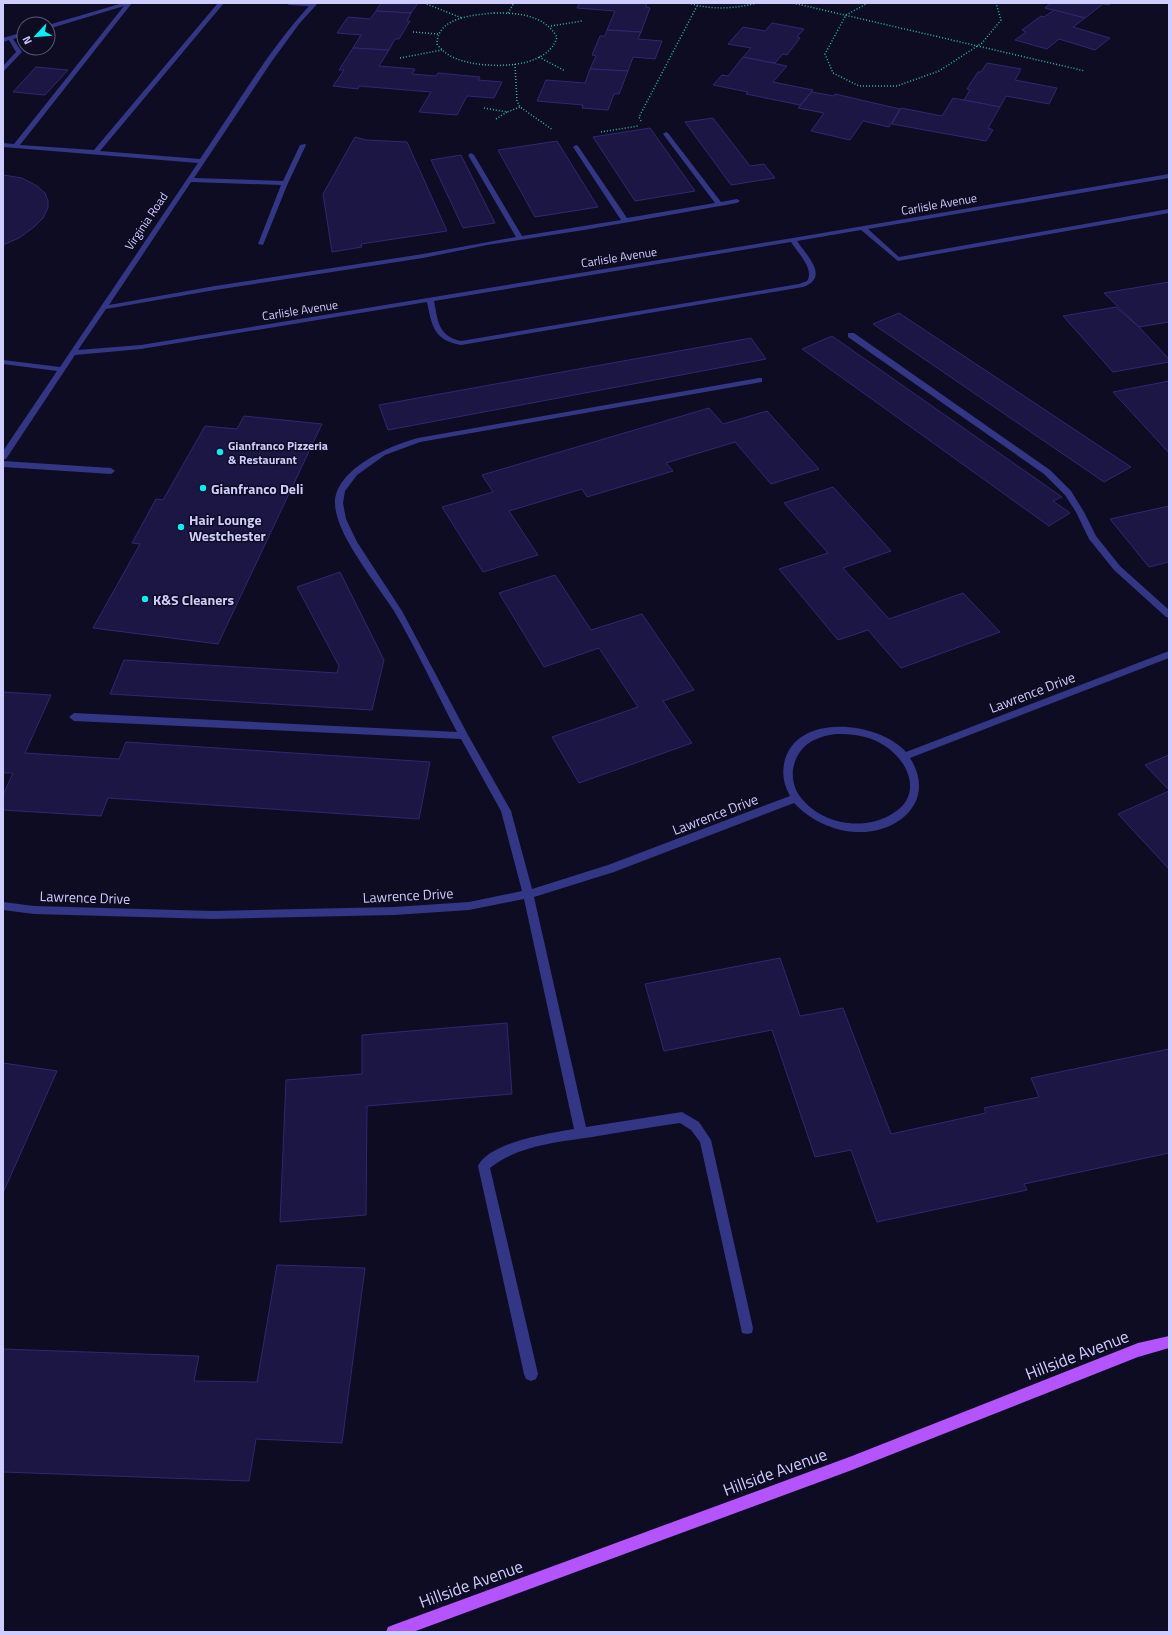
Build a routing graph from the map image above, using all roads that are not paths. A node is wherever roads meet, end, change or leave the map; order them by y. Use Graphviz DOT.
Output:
graph roads {
  1 [pos="129,3"];
  2 [pos="221,3"];
  3 [pos="288,3"];
  4 [pos="314,4"];
  5 [pos="56,25"];
  6 [pos="16,36"];
  7 [pos="10,38"];
  8 [pos="3,40"];
  9 [pos="3,70"];
  10 [pos="666,134"];
  11 [pos="3,144"];
  12 [pos="303,145"];
  13 [pos="16,146"];
  14 [pos="576,147"];
  15 [pos="96,152"];
  16 [pos="472,155"];
  17 [pos="201,161"];
  18 [pos="1169,176"];
  19 [pos="189,180"];
  20 [pos="285,183"];
  21 [pos="737,201"];
  22 [pos="719,204"];
  23 [pos="1169,211"];
  24 [pos="625,221"];
  25 [pos="862,228"];
  26 [pos="520,238"];
  27 [pos="793,240"];
  28 [pos="261,244"];
  29 [pos="430,299"];
  30 [pos="102,308"];
  31 [pos="851,335"];
  32 [pos="72,353"];
  33 [pos="3,362"];
  34 [pos="62,369"];
  35 [pos="758,380"];
  36 [pos="3,457"];
  37 [pos="3,464"];
  38 [pos="111,471"];
  39 [pos="1169,615"];
  40 [pos="1169,654"];
  41 [pos="74,717"];
  42 [pos="464,736"];
  43 [pos="904,757"];
  44 [pos="796,798"];
  45 [pos="528,894"];
  46 [pos="3,906"];
  47 [pos="581,1133"];
  48 [pos="747,1328"];
  49 [pos="1169,1342"];
  50 [pos="531,1374"];
  51 [pos="393,1632"];
  1 -- 5 [label="street"];
  1 -- 13 [label="street"];
  2 -- 15 [label="street"];
  3 -- 4 [label="street"];
  4 -- 17 [label="street, Virginia Road"];
  6 -- 7 [label="street"];
  7 -- 8 [label="street"];
  7 -- 9 [label="street"];
  10 -- 22 [label="street"];
  11 -- 13 [label="street"];
  12 -- 20 [label="street"];
  13 -- 15 [label="street"];
  14 -- 24 [label="street"];
  15 -- 17 [label="street"];
  16 -- 26 [label="street"];
  17 -- 19 [label="street, Virginia Road"];
  18 -- 25 [label="street, Carlisle Avenue"];
  19 -- 20 [label="street"];
  19 -- 30 [label="street, Virginia Road"];
  20 -- 28 [label="street"];
  21 -- 22 [label="street"];
  22 -- 24 [label="street"];
  23 -- 25 [label="street"];
  24 -- 26 [label="street"];
  25 -- 27 [label="street, Carlisle Avenue"];
  26 -- 30 [label="street"];
  27 -- 29 [label="street, Carlisle Avenue"];
  27 -- 29 [label="street"];
  29 -- 32 [label="street, Carlisle Avenue"];
  30 -- 32 [label="street, Virginia Road"];
  31 -- 39 [label="street"];
  32 -- 34 [label="street, Virginia Road"];
  33 -- 34 [label="street"];
  34 -- 36 [label="street, Virginia Road"];
  35 -- 42 [label="street"];
  37 -- 38 [label="street"];
  40 -- 43 [label="street, Lawrence Drive"];
  41 -- 42 [label="street"];
  42 -- 45 [label="street"];
  43 -- 44 [label="street"];
  43 -- 44 [label="street"];
  44 -- 45 [label="street, Lawrence Drive"];
  45 -- 46 [label="street, Lawrence Drive"];
  45 -- 47 [label="street"];
  47 -- 48 [label="street"];
  47 -- 50 [label="street"];
  49 -- 51 [label="main road, Hillside Avenue"];
}
